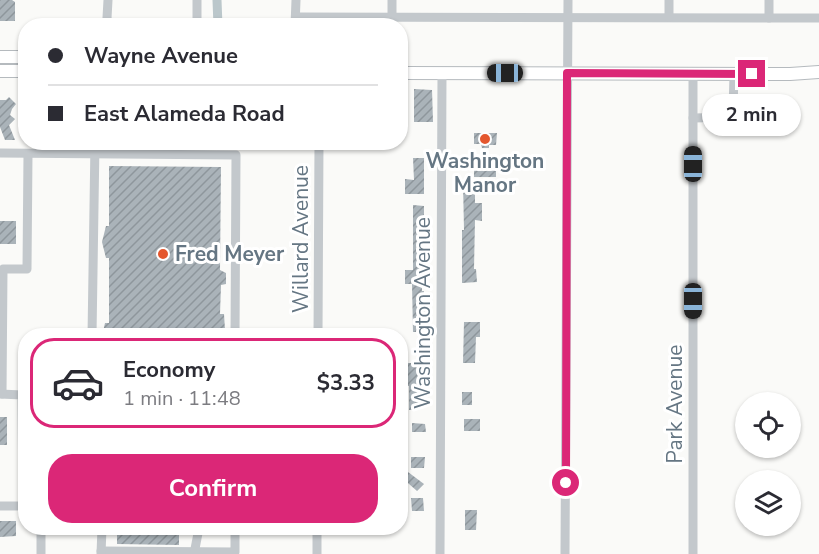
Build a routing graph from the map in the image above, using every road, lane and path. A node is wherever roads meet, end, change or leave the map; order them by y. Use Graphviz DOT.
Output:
graph roads {
  1 [pos="108,0"];
  2 [pos="197,0"];
  3 [pos="296,0"];
  4 [pos="392,0"];
  5 [pos="568,0"];
  6 [pos="669,0"];
  7 [pos="769,0"];
  8 [pos="392,16"];
  9 [pos="669,17"];
  10 [pos="106,18"];
  11 [pos="196,18"];
  12 [pos="295,18"];
  13 [pos="353,18"];
  14 [pos="568,18"];
  15 [pos="769,18"];
  16 [pos="819,18"];
  17 [pos="0,57"];
  18 [pos="18,57"];
  19 [pos="0,71"];
  20 [pos="18,71"];
  21 [pos="819,72"];
  22 [pos="408,73"];
  23 [pos="442,73"];
  24 [pos="567,73"];
  25 [pos="693,74"];
  26 [pos="734,74"];
  27 [pos="693,118"];
  28 [pos="94,150"];
  29 [pos="195,150"];
  30 [pos="319,150"];
  31 [pos="0,153"];
  32 [pos="28,154"];
  33 [pos="94,154"];
  34 [pos="195,154"];
  35 [pos="92,328"];
  36 [pos="235,328"];
  37 [pos="318,328"];
  38 [pos="1,394"];
  39 [pos="18,395"];
  40 [pos="0,506"];
  41 [pos="18,506"];
  42 [pos="41,535"];
  43 [pos="102,535"];
  44 [pos="199,535"];
  45 [pos="235,535"];
  46 [pos="317,535"];
  47 [pos="101,553"];
  48 [pos="195,553"];
  49 [pos="41,554"];
  50 [pos="317,554"];
  51 [pos="440,554"];
  52 [pos="565,554"];
  53 [pos="693,554"];
  1 -- 10 [label="street"];
  2 -- 11 [label="street"];
  3 -- 12 [label="street"];
  4 -- 8 [label="street"];
  5 -- 14 [label="street"];
  6 -- 9 [label="street"];
  7 -- 15 [label="street"];
  8 -- 13 [label="street"];
  8 -- 14 [label="street"];
  9 -- 14 [label="street"];
  9 -- 15 [label="street"];
  14 -- 24 [label="street"];
  15 -- 16 [label="street"];
  17 -- 18 [label="main road"];
  19 -- 20 [label="main road"];
  21 -- 26 [label="main road"];
  22 -- 23 [label="main road"];
  23 -- 24 [label="main road"];
  23 -- 51 [label="street, Washington Avenue"];
  24 -- 25 [label="main road"];
  24 -- 52 [label="street"];
  25 -- 26 [label="main road"];
  25 -- 27 [label="street, Park Avenue"];
  26 -- 27 [label="street"];
  27 -- 53 [label="street, Park Avenue"];
  28 -- 33 [label="street"];
  29 -- 34 [label="street"];
  30 -- 37 [label="street, Willard Avenue"];
  31 -- 32 [label="street"];
  32 -- 33 [label="street"];
  32 -- 38 [label="street"];
  33 -- 34 [label="street"];
  33 -- 35 [label="street"];
  34 -- 36 [label="street"];
  38 -- 39 [label="street"];
  40 -- 41 [label="street"];
  42 -- 49 [label="street"];
  43 -- 47 [label="street"];
  44 -- 48 [label="street"];
  45 -- 48 [label="street"];
  46 -- 50 [label="street"];
  47 -- 48 [label="street"];
}
